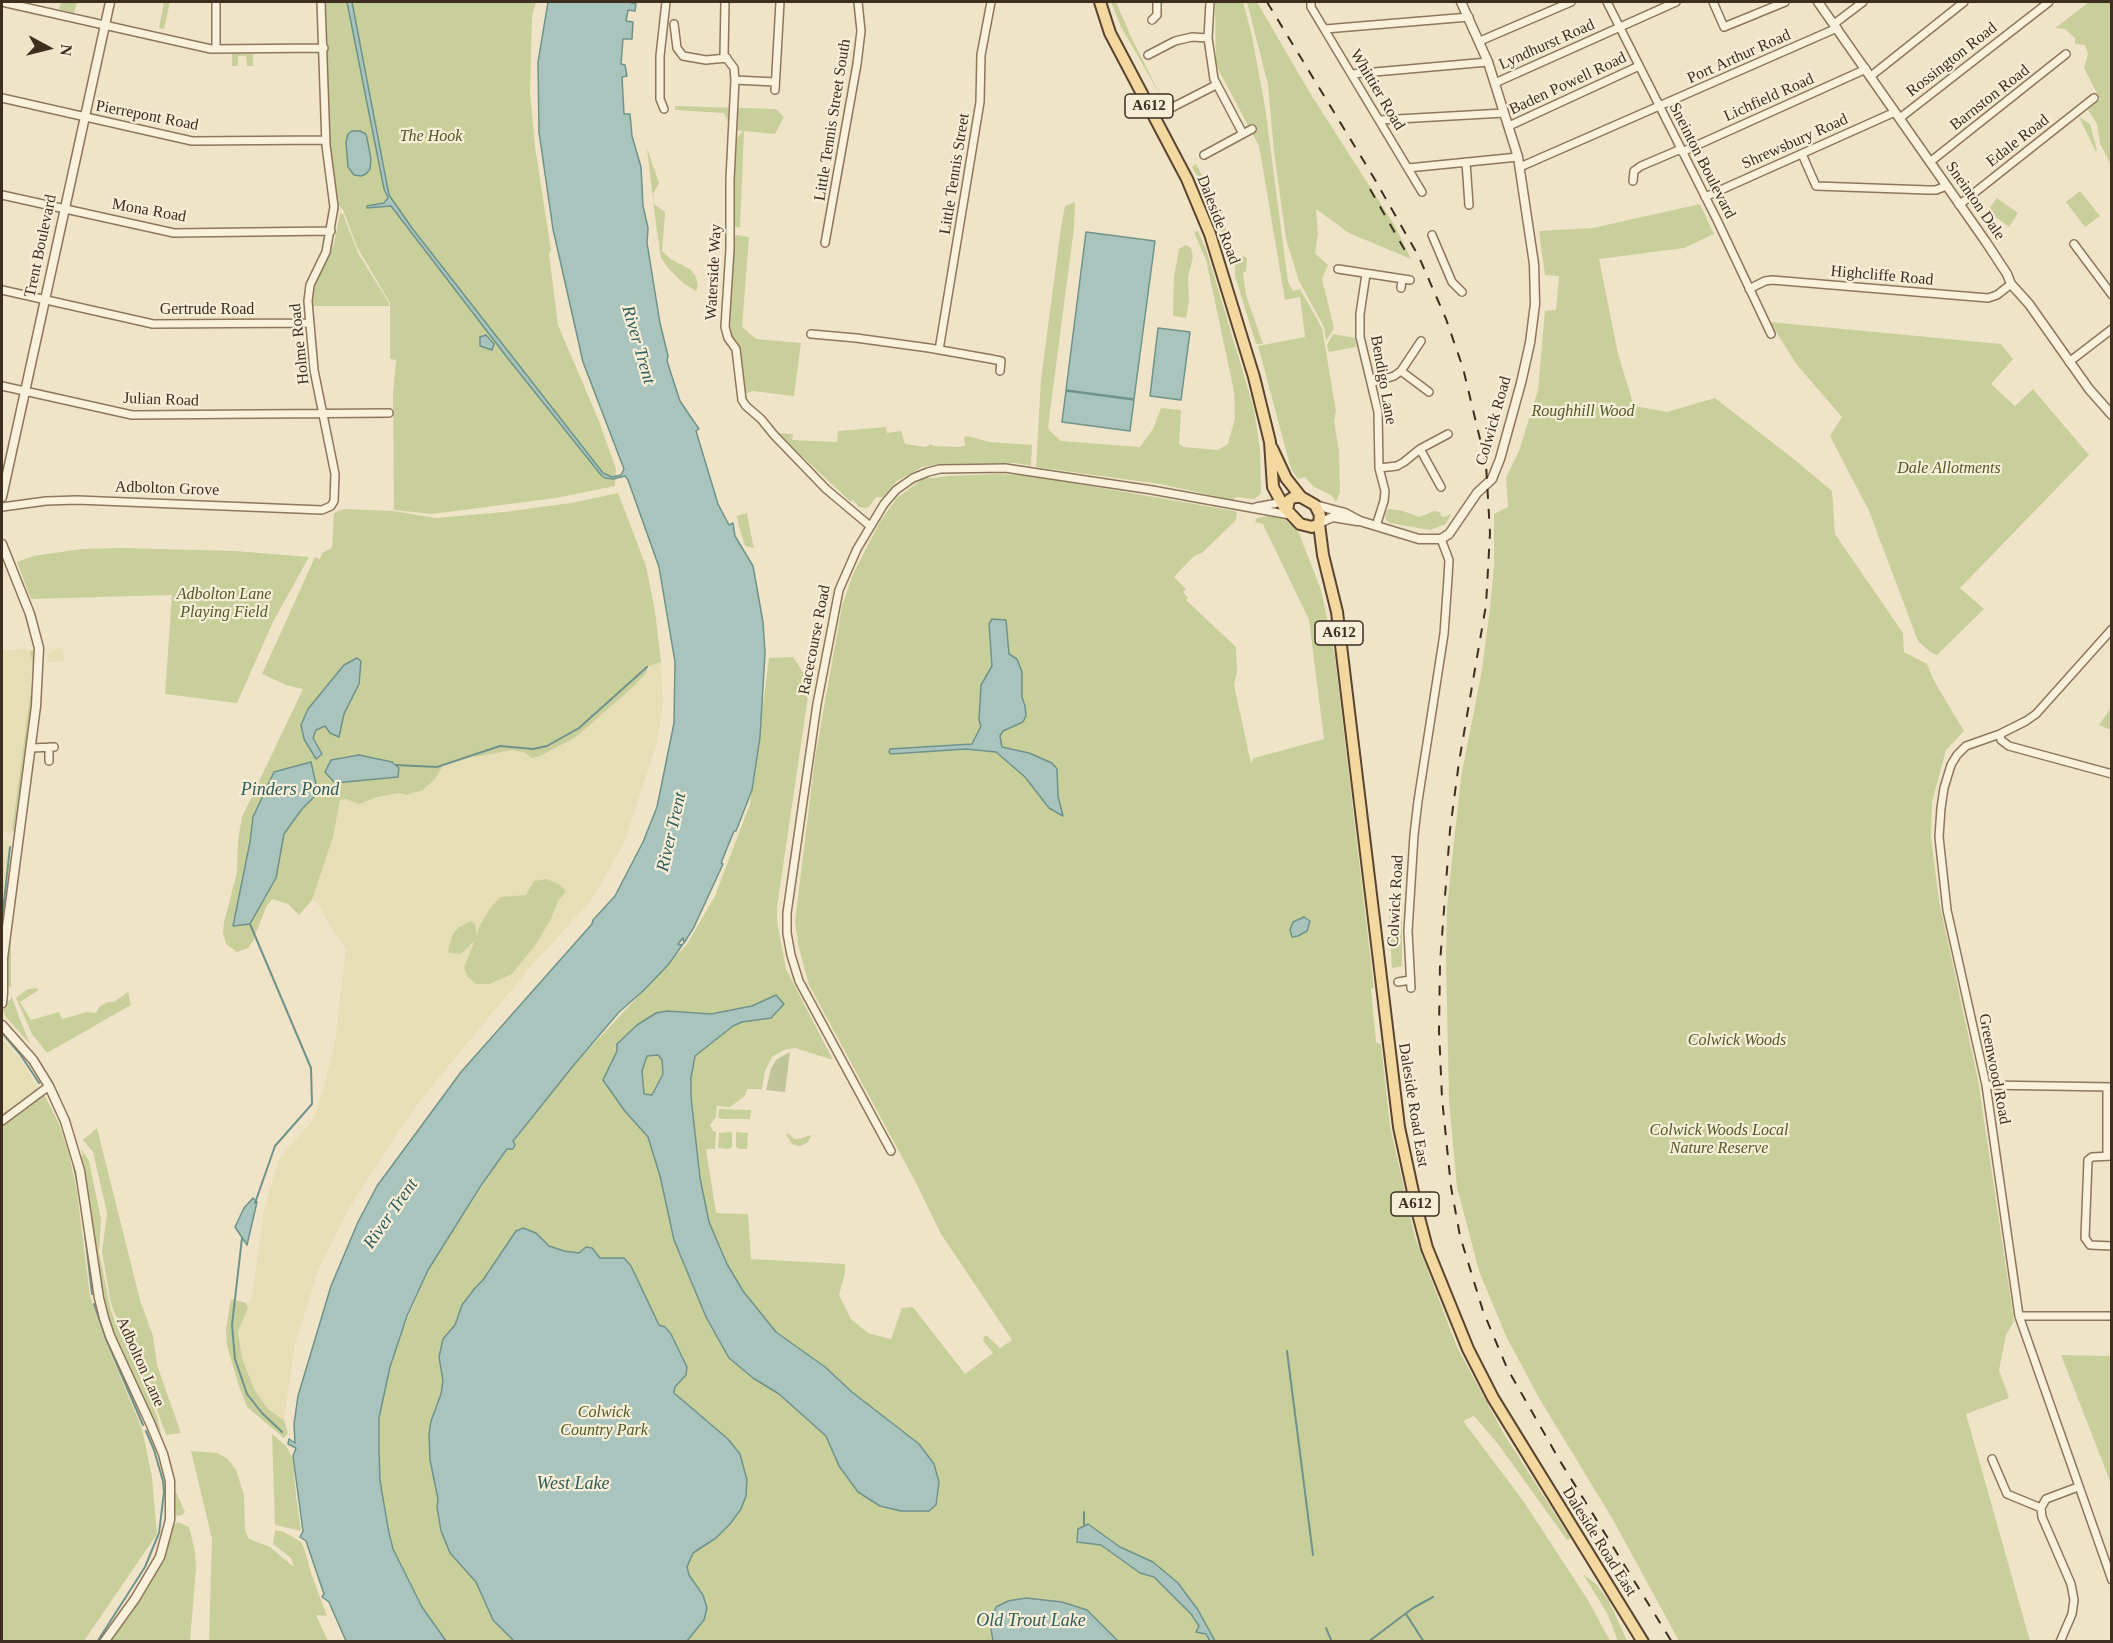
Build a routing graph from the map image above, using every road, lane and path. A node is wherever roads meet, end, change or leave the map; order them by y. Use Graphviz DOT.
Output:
graph roads {
  1 [pos="2,2"];
  2 [pos="110,2"];
  3 [pos="216,2"];
  4 [pos="321,2"];
  5 [pos="666,2"];
  6 [pos="725,2"];
  7 [pos="780,2"];
  8 [pos="858,2"];
  9 [pos="991,2"];
  10 [pos="1092,2"];
  11 [pos="1100,2"];
  12 [pos="1157,2"];
  13 [pos="1210,2"];
  14 [pos="1311,2"];
  15 [pos="1463,2"];
  16 [pos="1571,2"];
  17 [pos="1607,2"];
  18 [pos="1676,2"];
  19 [pos="1713,2"];
  20 [pos="1785,2"];
  21 [pos="1818,2"];
  22 [pos="1863,2"];
  23 [pos="1964,2"];
  24 [pos="2049,2"];
  25 [pos="1469,17"];
  26 [pos="1152,20"];
  27 [pos="1104,21"];
  28 [pos="674,24"];
  29 [pos="105,25"];
  30 [pos="1836,26"];
  31 [pos="1620,28"];
  32 [pos="1325,29"];
  33 [pos="1208,38"];
  34 [pos="1480,41"];
  35 [pos="324,48"];
  36 [pos="216,49"];
  37 [pos="2066,54"];
  38 [pos="1148,55"];
  39 [pos="727,58"];
  40 [pos="1488,62"];
  41 [pos="1639,66"];
  42 [pos="1869,73"];
  43 [pos="1352,74"];
  44 [pos="735,80"];
  45 [pos="1495,83"];
  46 [pos="1216,85"];
  47 [pos="2,98"];
  48 [pos="2094,98"];
  49 [pos="1173,107"];
  50 [pos="1659,107"];
  51 [pos="664,109"];
  52 [pos="1504,112"];
  53 [pos="1898,115"];
  54 [pos="85,117"];
  55 [pos="1380,120"];
  56 [pos="1509,126"];
  57 [pos="1252,129"];
  58 [pos="1243,134"];
  59 [pos="326,140"];
  60 [pos="1681,150"];
  61 [pos="1802,154"];
  62 [pos="1204,155"];
  63 [pos="1518,157"];
  64 [pos="1466,162"];
  65 [pos="1930,162"];
  66 [pos="1408,168"];
  67 [pos="1520,168"];
  68 [pos="1633,181"];
  69 [pos="1946,186"];
  70 [pos="1422,192"];
  71 [pos="2,195"];
  72 [pos="1705,197"];
  73 [pos="1469,205"];
  74 [pos="1959,205"];
  75 [pos="65,208"];
  76 [pos="331,231"];
  77 [pos="1432,235"];
  78 [pos="825,243"];
  79 [pos="2074,244"];
  80 [pos="1350,262"];
  81 [pos="1338,269"];
  82 [pos="1349,271"];
  83 [pos="1366,274"];
  84 [pos="2011,284"];
  85 [pos="1401,288"];
  86 [pos="1749,289"];
  87 [pos="2,290"];
  88 [pos="1462,292"];
  89 [pos="2112,295"];
  90 [pos="45,300"];
  91 [pos="309,323"];
  92 [pos="2112,329"];
  93 [pos="812,334"];
  94 [pos="1771,334"];
  95 [pos="1421,341"];
  96 [pos="1409,342"];
  97 [pos="1416,348"];
  98 [pos="939,350"];
  99 [pos="2069,362"];
  100 [pos="1000,371"];
  101 [pos="1401,371"];
  102 [pos="1428,381"];
  103 [pos="1371,383"];
  104 [pos="2,386"];
  105 [pos="24,391"];
  106 [pos="389,413"];
  107 [pos="323,414"];
  108 [pos="2112,415"];
  109 [pos="1443,434"];
  110 [pos="1270,442"];
  111 [pos="1420,449"];
  112 [pos="1379,468"];
  113 [pos="1441,481"];
  114 [pos="3,482"];
  115 [pos="1272,487"];
  116 [pos="2,497"];
  117 [pos="1301,497"];
  118 [pos="1265,505"];
  119 [pos="1315,505"];
  120 [pos="331,506"];
  121 [pos="2,507"];
  122 [pos="1287,507"];
  123 [pos="1254,508"];
  124 [pos="1360,521"];
  125 [pos="1319,524"];
  126 [pos="870,526"];
  127 [pos="1303,526"];
  128 [pos="1376,526"];
  129 [pos="1441,539"];
  130 [pos="2,544"];
  131 [pos="1323,555"];
  132 [pos="2112,629"];
  133 [pos="2000,734"];
  134 [pos="31,748"];
  135 [pos="49,761"];
  136 [pos="2112,774"];
  137 [pos="1398,982"];
  138 [pos="2,1003"];
  139 [pos="2,1025"];
  140 [pos="1986,1085"];
  141 [pos="49,1086"];
  142 [pos="2109,1087"];
  143 [pos="2,1121"];
  144 [pos="891,1151"];
  145 [pos="2109,1156"];
  146 [pos="2112,1246"];
  147 [pos="2019,1316"];
  148 [pos="2112,1316"];
  149 [pos="1992,1459"];
  150 [pos="2078,1487"];
  151 [pos="2041,1508"];
  152 [pos="2110,1571"];
  153 [pos="2112,1580"];
  154 [pos="104,1641"];
  155 [pos="1643,1641"];
  156 [pos="2060,1641"];
  1 -- 29 [label="street"];
  2 -- 29 [label="street, Trent Boulevard"];
  3 -- 36 [label="street"];
  4 -- 35 [label="street, Holme Road"];
  5 -- 51 [label="street"];
  6 -- 39 [label="street, Waterside Way"];
  7 -- 44 [label="street"];
  8 -- 78 [label="street, Little Tennis Street South"];
  9 -- 98 [label="street, Little Tennis Street"];
  10 -- 27 [label="main road, Daleside Road / A612"];
  11 -- 27 [label="main road, Daleside Road / A612"];
  12 -- 26 [label="street"];
  13 -- 33 [label="street"];
  14 -- 32 [label="street, Whittier Road"];
  15 -- 25 [label="street, Colwick Road"];
  16 -- 34 [label="street"];
  17 -- 31 [label="street, Sneinton Boulevard"];
  18 -- 31 [label="street, Lyndhurst Road"];
  19 -- 20 [label="street"];
  21 -- 30 [label="street, Sneinton Dale"];
  22 -- 30 [label="street, Port Arthur Road"];
  23 -- 42 [label="street, Lichfield Road"];
  24 -- 53 [label="street, Rossington Road"];
  25 -- 32 [label="street"];
  25 -- 34 [label="street, Colwick Road"];
  27 -- 110 [label="main road, Daleside Road / A612"];
  28 -- 39 [label="street"];
  29 -- 36 [label="street"];
  29 -- 54 [label="street, Trent Boulevard"];
  30 -- 42 [label="street, Sneinton Dale"];
  30 -- 50 [label="street, Port Arthur Road"];
  31 -- 41 [label="street, Sneinton Boulevard"];
  31 -- 45 [label="street, Lyndhurst Road"];
  32 -- 43 [label="street, Whittier Road"];
  33 -- 38 [label="street"];
  33 -- 46 [label="street"];
  34 -- 40 [label="street, Colwick Road"];
  35 -- 36 [label="street"];
  35 -- 59 [label="street, Holme Road"];
  37 -- 65 [label="street, Barnston Road"];
  39 -- 44 [label="street, Waterside Way"];
  40 -- 43 [label="street"];
  40 -- 45 [label="street, Colwick Road"];
  41 -- 50 [label="street, Sneinton Boulevard"];
  41 -- 56 [label="street, Baden Powell Road"];
  42 -- 53 [label="street, Sneinton Dale"];
  42 -- 60 [label="street, Lichfield Road"];
  43 -- 55 [label="street, Whittier Road"];
  44 -- 126 [label="street, Waterside Way"];
  45 -- 52 [label="street, Colwick Road"];
  46 -- 49 [label="street"];
  46 -- 58 [label="street"];
  47 -- 54 [label="street, Pierrepont Road"];
  48 -- 74 [label="street, Edale Road"];
  50 -- 60 [label="street, Sneinton Boulevard"];
  50 -- 67 [label="street, Port Arthur Road"];
  52 -- 55 [label="street"];
  52 -- 56 [label="street, Colwick Road"];
  53 -- 61 [label="street, Shrewsbury Road"];
  53 -- 65 [label="street, Sneinton Dale"];
  54 -- 59 [label="street, Pierrepont Road"];
  54 -- 75 [label="street, Trent Boulevard"];
  55 -- 66 [label="street, Whittier Road"];
  56 -- 63 [label="street, Colwick Road"];
  57 -- 58 [label="street"];
  58 -- 62 [label="street"];
  59 -- 76 [label="street, Holme Road"];
  60 -- 68 [label="street, Lichfield Road"];
  60 -- 72 [label="street, Sneinton Boulevard"];
  61 -- 69 [label="street"];
  61 -- 72 [label="street, Shrewsbury Road"];
  63 -- 64 [label="street"];
  63 -- 67 [label="street, Colwick Road"];
  64 -- 66 [label="street"];
  64 -- 73 [label="street"];
  65 -- 69 [label="street, Sneinton Dale"];
  66 -- 70 [label="street, Whittier Road"];
  67 -- 129 [label="street, Colwick Road"];
  69 -- 74 [label="street, Sneinton Dale"];
  71 -- 75 [label="street, Mona Road"];
  72 -- 86 [label="street, Sneinton Boulevard"];
  74 -- 84 [label="street, Sneinton Dale"];
  75 -- 76 [label="street, Mona Road"];
  75 -- 90 [label="street, Trent Boulevard"];
  76 -- 91 [label="street, Holme Road"];
  77 -- 88 [label="street"];
  79 -- 89 [label="street"];
  80 -- 82 [label="street"];
  81 -- 82 [label="street"];
  82 -- 83 [label="street"];
  83 -- 85 [label="street"];
  83 -- 103 [label="street, Bendigo Lane"];
  84 -- 86 [label="street, Highcliffe Road"];
  84 -- 99 [label="street, Sneinton Dale"];
  86 -- 94 [label="street, Sneinton Boulevard"];
  87 -- 90 [label="street, Gertrude Road"];
  90 -- 91 [label="street, Gertrude Road"];
  90 -- 105 [label="street, Trent Boulevard"];
  91 -- 107 [label="street, Holme Road"];
  92 -- 99 [label="street"];
  93 -- 98 [label="street"];
  95 -- 97 [label="street"];
  96 -- 97 [label="street"];
  97 -- 101 [label="street"];
  98 -- 100 [label="street"];
  99 -- 108 [label="street, Sneinton Dale"];
  101 -- 102 [label="street"];
  101 -- 103 [label="street"];
  103 -- 112 [label="street, Bendigo Lane"];
  104 -- 105 [label="street, Julian Road"];
  105 -- 107 [label="street, Julian Road"];
  105 -- 114 [label="street, Trent Boulevard"];
  106 -- 107 [label="street, Julian Road"];
  107 -- 120 [label="street, Holme Road"];
  109 -- 111 [label="street"];
  110 -- 115 [label="main road, Daleside Road / A612"];
  110 -- 117 [label="main road, Daleside Road / A612"];
  111 -- 112 [label="street"];
  111 -- 113 [label="street"];
  112 -- 128 [label="street, Bendigo Lane"];
  114 -- 116 [label="street, Trent Boulevard"];
  115 -- 118 [label="street"];
  115 -- 122 [label="main road, Daleside Road / A612"];
  117 -- 119 [label="main road"];
  117 -- 122 [label="main road"];
  118 -- 122 [label="street, Racecourse Road"];
  118 -- 123 [label="street, Racecourse Road"];
  119 -- 124 [label="street"];
  119 -- 125 [label="main road, Daleside Road East"];
  120 -- 121 [label="street, Adbolton Grove"];
  122 -- 123 [label="street, Racecourse Road"];
  122 -- 127 [label="main road, Daleside Road East"];
  123 -- 126 [label="street, Racecourse Road"];
  124 -- 125 [label="street"];
  124 -- 128 [label="street"];
  125 -- 127 [label="main road"];
  125 -- 131 [label="main road, Daleside Road East / A612"];
  126 -- 144 [label="street, Racecourse Road"];
  127 -- 131 [label="main road, Daleside Road East / A612"];
  128 -- 129 [label="street"];
  129 -- 137 [label="street, Colwick Road"];
  130 -- 134 [label="street"];
  131 -- 155 [label="main road, Daleside Road East / A612"];
  132 -- 133 [label="street, Greenwood Road"];
  133 -- 136 [label="street"];
  133 -- 140 [label="street, Greenwood Road"];
  134 -- 135 [label="street"];
  134 -- 138 [label="street"];
  139 -- 141 [label="street, Adbolton Lane"];
  140 -- 142 [label="street"];
  140 -- 147 [label="street, Greenwood Road"];
  141 -- 143 [label="street"];
  141 -- 154 [label="street, Adbolton Lane"];
  142 -- 145 [label="street"];
  145 -- 146 [label="street"];
  147 -- 148 [label="street"];
  147 -- 150 [label="street, Greenwood Road"];
  149 -- 151 [label="street"];
  150 -- 151 [label="street"];
  150 -- 152 [label="street, Greenwood Road"];
  151 -- 156 [label="street"];
  152 -- 153 [label="street, Greenwood Road"];
}
